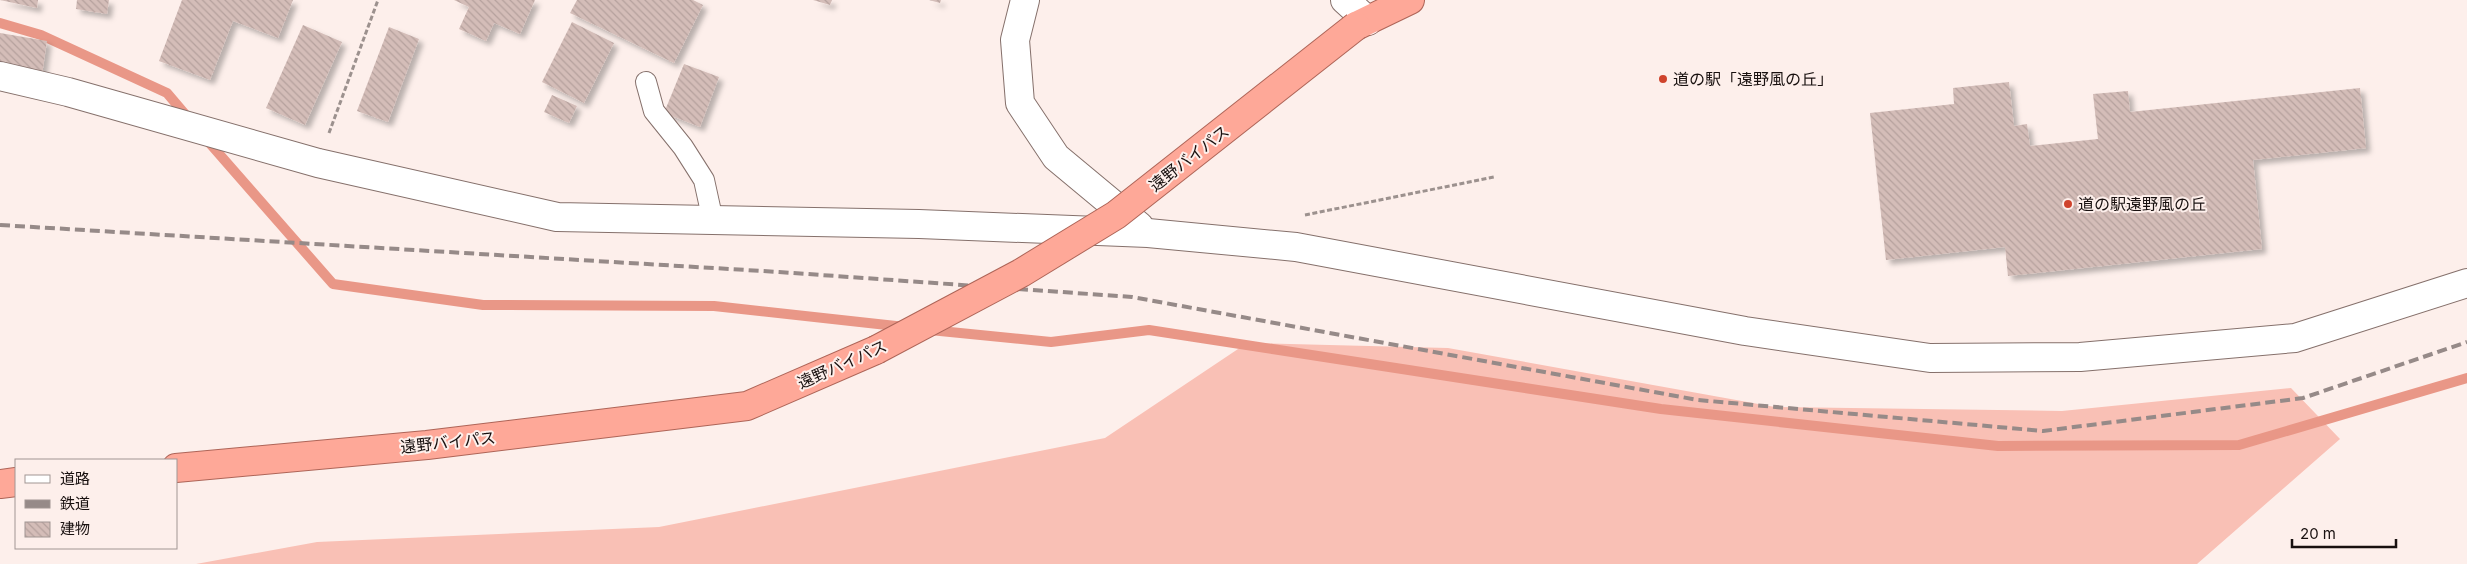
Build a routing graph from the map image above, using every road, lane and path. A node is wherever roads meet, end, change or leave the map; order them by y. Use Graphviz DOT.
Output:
graph roads {
  1 [pos="378,0"];
  2 [pos="1025,0"];
  3 [pos="1345,0"];
  4 [pos="1410,0"];
  5 [pos="1362,23"];
  6 [pos="0,76"];
  7 [pos="646,82"];
  8 [pos="318,162"];
  9 [pos="1494,177"];
  10 [pos="1300,216"];
  11 [pos="713,221"];
  12 [pos="1148,233"];
  13 [pos="2467,283"];
  14 [pos="178,468"];
  15 [pos="15,482"];
  16 [pos="0,484"];
  1 -- 8 [label="path"];
  2 -- 12 [label="street"];
  3 -- 5 [label="street"];
  4 -- 5 [label="highway, 遠野バイパス"];
  5 -- 14 [label="highway, 遠野バイパス, bridge"];
  6 -- 8 [label="street"];
  7 -- 11 [label="lane"];
  8 -- 11 [label="street"];
  9 -- 10 [label="path"];
  11 -- 12 [label="street"];
  12 -- 13 [label="street"];
  15 -- 16 [label="highway"];
}
